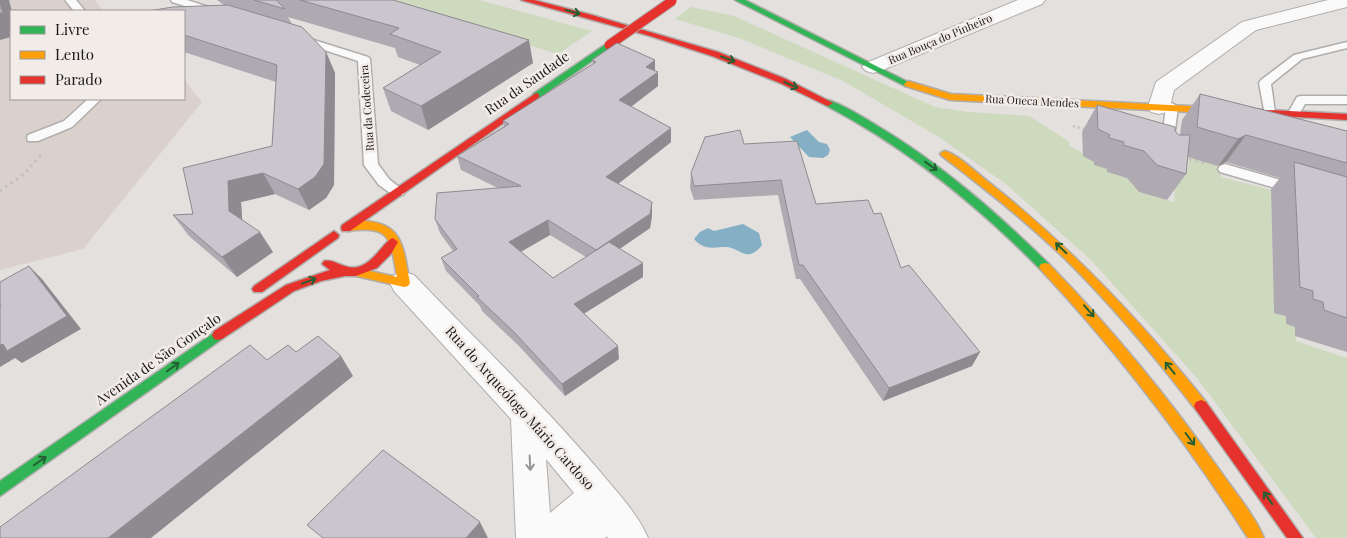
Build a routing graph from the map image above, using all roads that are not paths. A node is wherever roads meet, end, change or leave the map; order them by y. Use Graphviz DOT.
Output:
graph roads {
  1 [pos="70,0"];
  2 [pos="176,0"];
  3 [pos="525,0"];
  4 [pos="739,0"];
  5 [pos="1035,0"];
  6 [pos="673,1"];
  7 [pos="1347,1"];
  8 [pos="79,10"];
  9 [pos="223,15"];
  10 [pos="635,16"];
  11 [pos="664,23"];
  12 [pos="288,35"];
  13 [pos="1347,45"];
  14 [pos="873,67"];
  15 [pos="93,100"];
  16 [pos="1347,100"];
  17 [pos="1166,107"];
  18 [pos="1269,112"];
  19 [pos="1294,113"];
  20 [pos="1347,117"];
  21 [pos="33,138"];
  22 [pos="937,148"];
  23 [pos="1166,156"];
  24 [pos="1225,169"];
  25 [pos="398,192"];
  26 [pos="1310,193"];
  27 [pos="346,228"];
  28 [pos="334,235"];
  29 [pos="392,238"];
  30 [pos="343,272"];
  31 [pos="356,272"];
  32 [pos="404,283"];
  33 [pos="248,296"];
  34 [pos="527,414"];
  35 [pos="0,489"];
  36 [pos="599,495"];
  37 [pos="534,538"];
  38 [pos="552,538"];
  39 [pos="588,538"];
  40 [pos="630,538"];
  41 [pos="1257,538"];
  42 [pos="1296,538"];
  1 -- 8 [label="lane"];
  2 -- 9 [label="lane"];
  3 -- 41 [label="main road, one-way"];
  4 -- 14 [label="main road, Rua Oneca Mendes"];
  5 -- 14 [label="street, Rua Bouça do Pinheiro"];
  6 -- 25 [label="main road, Rua da Saudade, bridge"];
  7 -- 17 [label="street"];
  10 -- 11 [label="main road"];
  12 -- 25 [label="lane, Rua da Codeceira"];
  13 -- 18 [label="lane"];
  14 -- 17 [label="main road, Rua Oneca Mendes"];
  15 -- 21 [label="lane"];
  16 -- 19 [label="lane"];
  17 -- 18 [label="main road, Rua Oneca Mendes"];
  17 -- 23 [label="lane"];
  18 -- 19 [label="main road, Rua Oneca Mendes"];
  19 -- 20 [label="main road, Rua Oneca Mendes"];
  42 -- 22 [label="main road, one-way"];
  24 -- 26 [label="lane"];
  25 -- 27 [label="main road, Rua da Saudade"];
  25 -- 29 [label="main road"];
  27 -- 28 [label="main road"];
  27 -- 29 [label="main road"];
  28 -- 30 [label="main road"];
  28 -- 33 [label="main road"];
  29 -- 31 [label="main road"];
  29 -- 32 [label="main road, Rua do Arqueólogo Mário Cardoso"];
  30 -- 31 [label="main road"];
  35 -- 30 [label="main road, Avenida de São Gonçalo, one-way"];
  31 -- 32 [label="main road"];
  32 -- 34 [label="street, Rua do Arqueólogo Mário Cardoso"];
  34 -- 36 [label="street, Rua do Arqueólogo Mário Cardoso"];
  34 -- 37 [label="street, one-way"];
  36 -- 38 [label="street"];
  36 -- 39 [label="street"];
  36 -- 40 [label="street, Rua do Arqueólogo Mário Cardoso"];
}
